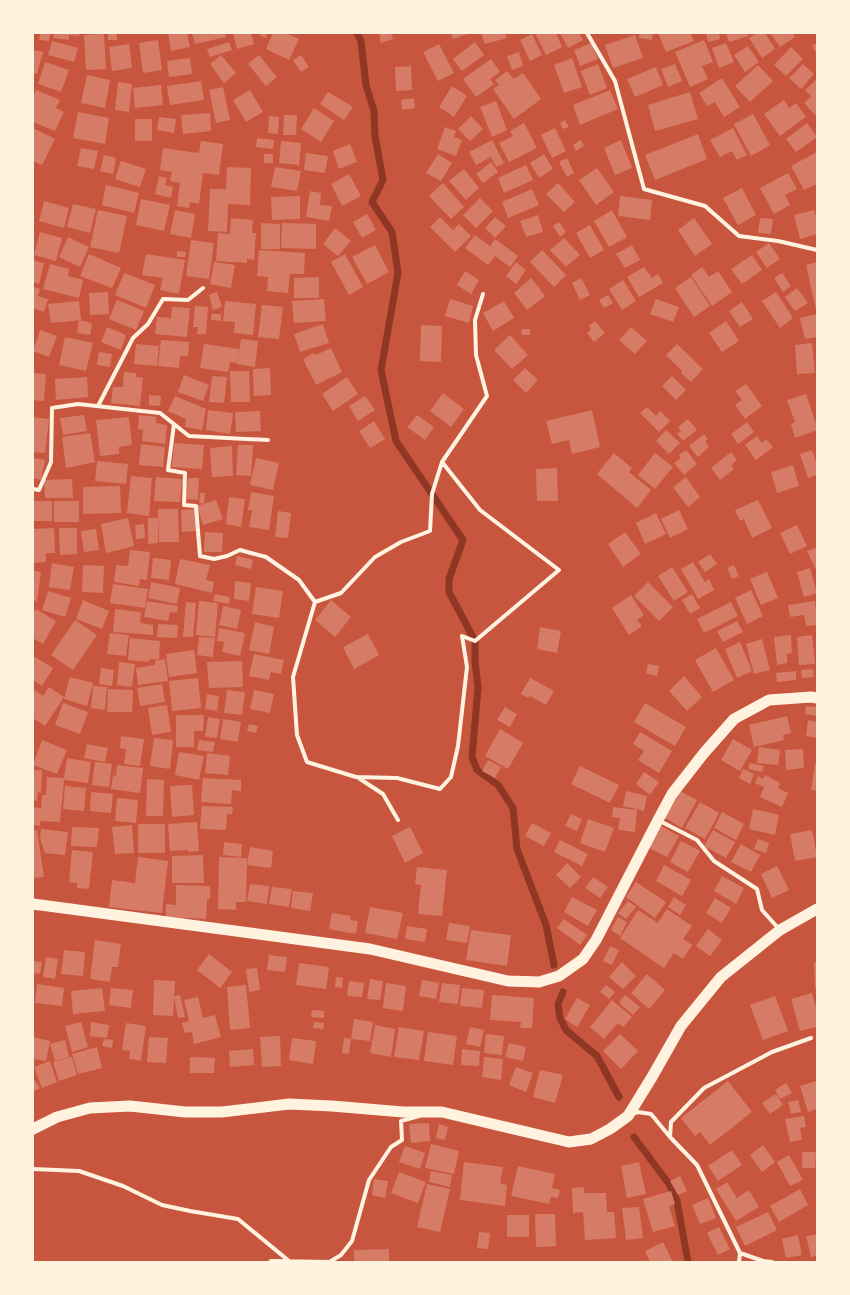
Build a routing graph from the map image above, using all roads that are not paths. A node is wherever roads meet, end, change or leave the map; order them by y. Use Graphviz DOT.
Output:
graph roads {
  1 [pos="587,33"];
  2 [pos="817,250"];
  3 [pos="203,288"];
  4 [pos="483,294"];
  5 [pos="98,406"];
  6 [pos="174,424"];
  7 [pos="268,440"];
  8 [pos="442,462"];
  9 [pos="33,489"];
  10 [pos="315,602"];
  11 [pos="817,698"];
  12 [pos="356,777"];
  13 [pos="398,820"];
  14 [pos="658,820"];
  15 [pos="33,904"];
  16 [pos="817,909"];
  17 [pos="780,930"];
  18 [pos="811,1038"];
  19 [pos="442,1112"];
  20 [pos="628,1116"];
  21 [pos="33,1129"];
  22 [pos="670,1137"];
  23 [pos="33,1169"];
  24 [pos="740,1254"];
  25 [pos="289,1261"];
  26 [pos="270,1262"];
  27 [pos="331,1262"];
  28 [pos="738,1262"];
  29 [pos="772,1262"];
  1 -- 2 [label="street"];
  3 -- 5 [label="street"];
  4 -- 8 [label="street"];
  5 -- 6 [label="street"];
  5 -- 9 [label="street"];
  6 -- 7 [label="street"];
  6 -- 10 [label="street"];
  8 -- 10 [label="street"];
  8 -- 12 [label="street"];
  10 -- 12 [label="street"];
  11 -- 14 [label="highway"];
  12 -- 13 [label="street"];
  14 -- 15 [label="highway"];
  14 -- 17 [label="street"];
  16 -- 17 [label="highway"];
  17 -- 20 [label="highway"];
  18 -- 22 [label="street"];
  19 -- 20 [label="highway"];
  19 -- 21 [label="highway"];
  19 -- 27 [label="street"];
  20 -- 22 [label="street"];
  22 -- 24 [label="street"];
  23 -- 25 [label="street"];
  24 -- 28 [label="street"];
  24 -- 29 [label="street"];
  25 -- 26 [label="street"];
  25 -- 27 [label="street"];
}
